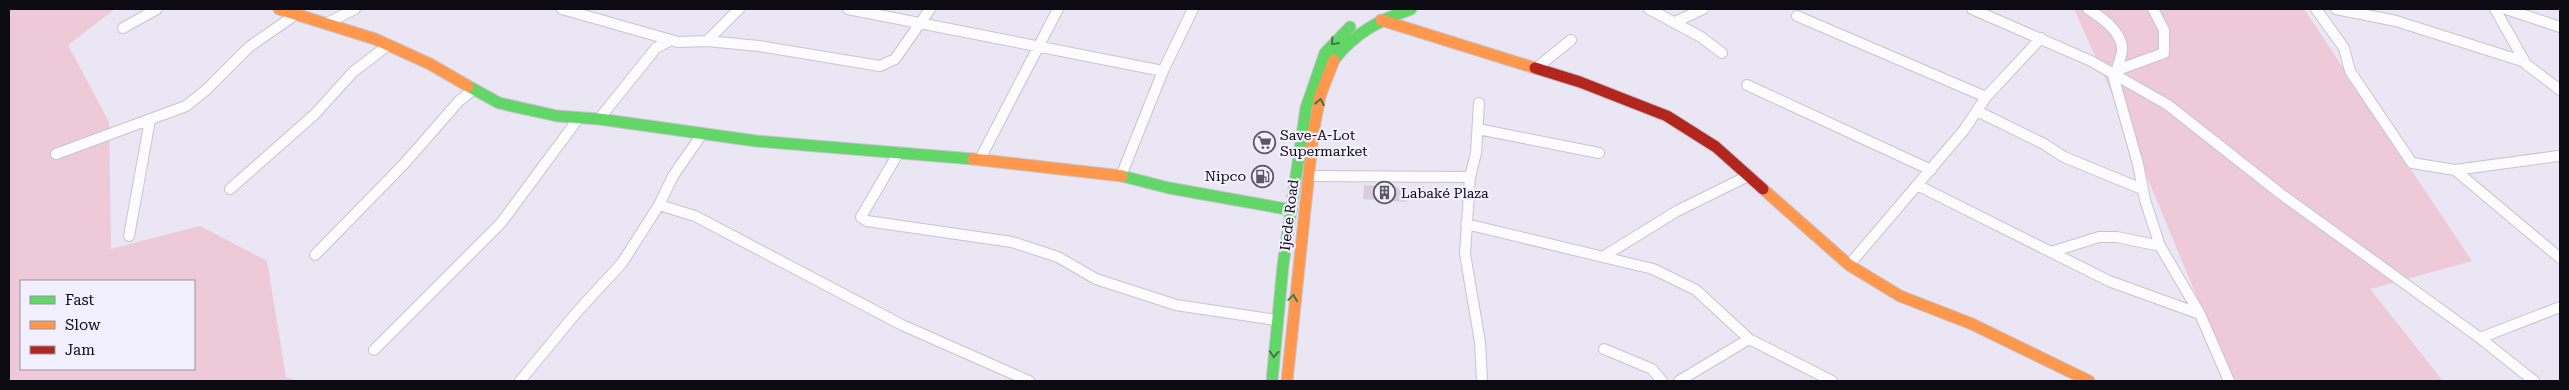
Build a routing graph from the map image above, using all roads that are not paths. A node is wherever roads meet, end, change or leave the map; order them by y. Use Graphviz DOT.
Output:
graph roads {
  1 [pos="157,9"];
  2 [pos="279,9"];
  3 [pos="355,9"];
  4 [pos="562,9"];
  5 [pos="739,9"];
  6 [pos="848,9"];
  7 [pos="930,9"];
  8 [pos="1058,9"];
  9 [pos="1193,9"];
  10 [pos="1390,9"];
  11 [pos="1410,9"];
  12 [pos="1649,9"];
  13 [pos="1703,9"];
  14 [pos="1972,9"];
  15 [pos="2088,9"];
  16 [pos="2153,9"];
  17 [pos="2316,9"];
  18 [pos="2336,9"];
  19 [pos="2495,9"];
  20 [pos="2506,9"];
  21 [pos="294,15"];
  22 [pos="1797,16"];
  23 [pos="1381,20"];
  24 [pos="922,22"];
  25 [pos="1675,22"];
  26 [pos="327,23"];
  27 [pos="2560,27"];
  28 [pos="123,28"];
  29 [pos="2041,38"];
  30 [pos="671,40"];
  31 [pos="1571,40"];
  32 [pos="707,41"];
  33 [pos="387,46"];
  34 [pos="1039,46"];
  35 [pos="1722,53"];
  36 [pos="2522,61"];
  37 [pos="1535,69"];
  38 [pos="1163,71"];
  39 [pos="2115,71"];
  40 [pos="1747,85"];
  41 [pos="473,90"];
  42 [pos="2560,90"];
  43 [pos="1986,97"];
  44 [pos="1479,103"];
  45 [pos="1977,111"];
  46 [pos="578,119"];
  47 [pos="599,119"];
  48 [pos="150,120"];
  49 [pos="1478,129"];
  50 [pos="702,134"];
  51 [pos="899,152"];
  52 [pos="1599,153"];
  53 [pos="56,154"];
  54 [pos="2558,156"];
  55 [pos="980,159"];
  56 [pos="1931,170"];
  57 [pos="2455,170"];
  58 [pos="1121,176"];
  59 [pos="1309,176"];
  60 [pos="1748,176"];
  61 [pos="1470,177"];
  62 [pos="1917,185"];
  63 [pos="230,189"];
  64 [pos="2142,189"];
  65 [pos="659,205"];
  66 [pos="1292,210"];
  67 [pos="1466,224"];
  68 [pos="129,236"];
  69 [pos="2160,246"];
  70 [pos="2050,252"];
  71 [pos="315,255"];
  72 [pos="1604,256"];
  73 [pos="2560,258"];
  74 [pos="1849,265"];
  75 [pos="2560,307"];
  76 [pos="2200,314"];
  77 [pos="1276,320"];
  78 [pos="2480,338"];
  79 [pos="1749,339"];
  80 [pos="1604,349"];
  81 [pos="374,350"];
  82 [pos="520,381"];
  83 [pos="1030,381"];
  84 [pos="1272,381"];
  85 [pos="1287,381"];
  86 [pos="1482,381"];
  87 [pos="1662,381"];
  88 [pos="1679,381"];
  89 [pos="1832,381"];
  90 [pos="2089,381"];
  91 [pos="2229,381"];
  92 [pos="2534,381"];
  1 -- 28 [label="street"];
  2 -- 21 [label="street"];
  3 -- 26 [label="street"];
  4 -- 30 [label="street"];
  5 -- 32 [label="street"];
  6 -- 24 [label="street"];
  7 -- 24 [label="street"];
  8 -- 34 [label="street"];
  9 -- 38 [label="street"];
  10 -- 66 [label="street, Ijede Road, one-way"];
  11 -- 23 [label="street, Ijede Road"];
  12 -- 25 [label="street"];
  13 -- 25 [label="street"];
  14 -- 29 [label="street"];
  15 -- 39 [label="street"];
  16 -- 39 [label="street"];
  17 -- 57 [label="street"];
  18 -- 36 [label="street"];
  19 -- 36 [label="street"];
  20 -- 27 [label="street"];
  21 -- 26 [label="street"];
  21 -- 48 [label="street"];
  22 -- 43 [label="street"];
  23 -- 37 [label="street"];
  59 -- 23 [label="street, Ijede Road, one-way"];
  24 -- 32 [label="street"];
  24 -- 34 [label="street"];
  25 -- 35 [label="street"];
  26 -- 33 [label="street"];
  29 -- 39 [label="street"];
  29 -- 43 [label="street"];
  30 -- 32 [label="street"];
  30 -- 47 [label="street"];
  31 -- 37 [label="street"];
  33 -- 41 [label="street"];
  33 -- 63 [label="street"];
  34 -- 38 [label="street"];
  34 -- 55 [label="street"];
  36 -- 42 [label="street"];
  37 -- 60 [label="street"];
  38 -- 58 [label="street"];
  39 -- 64 [label="street"];
  39 -- 78 [label="street"];
  40 -- 56 [label="street"];
  41 -- 46 [label="street"];
  41 -- 71 [label="street"];
  43 -- 45 [label="street"];
  44 -- 49 [label="street"];
  45 -- 56 [label="street"];
  45 -- 64 [label="street"];
  46 -- 47 [label="street"];
  46 -- 81 [label="street"];
  47 -- 50 [label="street"];
  48 -- 53 [label="street"];
  48 -- 68 [label="street"];
  49 -- 52 [label="street"];
  49 -- 61 [label="street"];
  50 -- 51 [label="street"];
  50 -- 65 [label="street"];
  51 -- 55 [label="street"];
  51 -- 77 [label="street"];
  54 -- 57 [label="street"];
  55 -- 58 [label="street"];
  56 -- 62 [label="street"];
  57 -- 73 [label="street"];
  58 -- 66 [label="street"];
  59 -- 61 [label="street"];
  85 -- 59 [label="street, Ijede Road, one-way"];
  60 -- 72 [label="street"];
  60 -- 74 [label="street"];
  61 -- 67 [label="street"];
  62 -- 70 [label="street"];
  62 -- 74 [label="street"];
  64 -- 69 [label="street"];
  65 -- 82 [label="street"];
  65 -- 83 [label="street"];
  66 -- 77 [label="street, Ijede Road"];
  67 -- 72 [label="street"];
  67 -- 86 [label="street"];
  69 -- 70 [label="street"];
  69 -- 76 [label="street"];
  70 -- 76 [label="street"];
  72 -- 79 [label="street"];
  74 -- 90 [label="street"];
  75 -- 78 [label="street"];
  76 -- 91 [label="street"];
  77 -- 84 [label="street, Ijede Road, one-way"];
  78 -- 92 [label="street"];
  79 -- 88 [label="street"];
  79 -- 89 [label="street"];
  80 -- 87 [label="street"];
}
